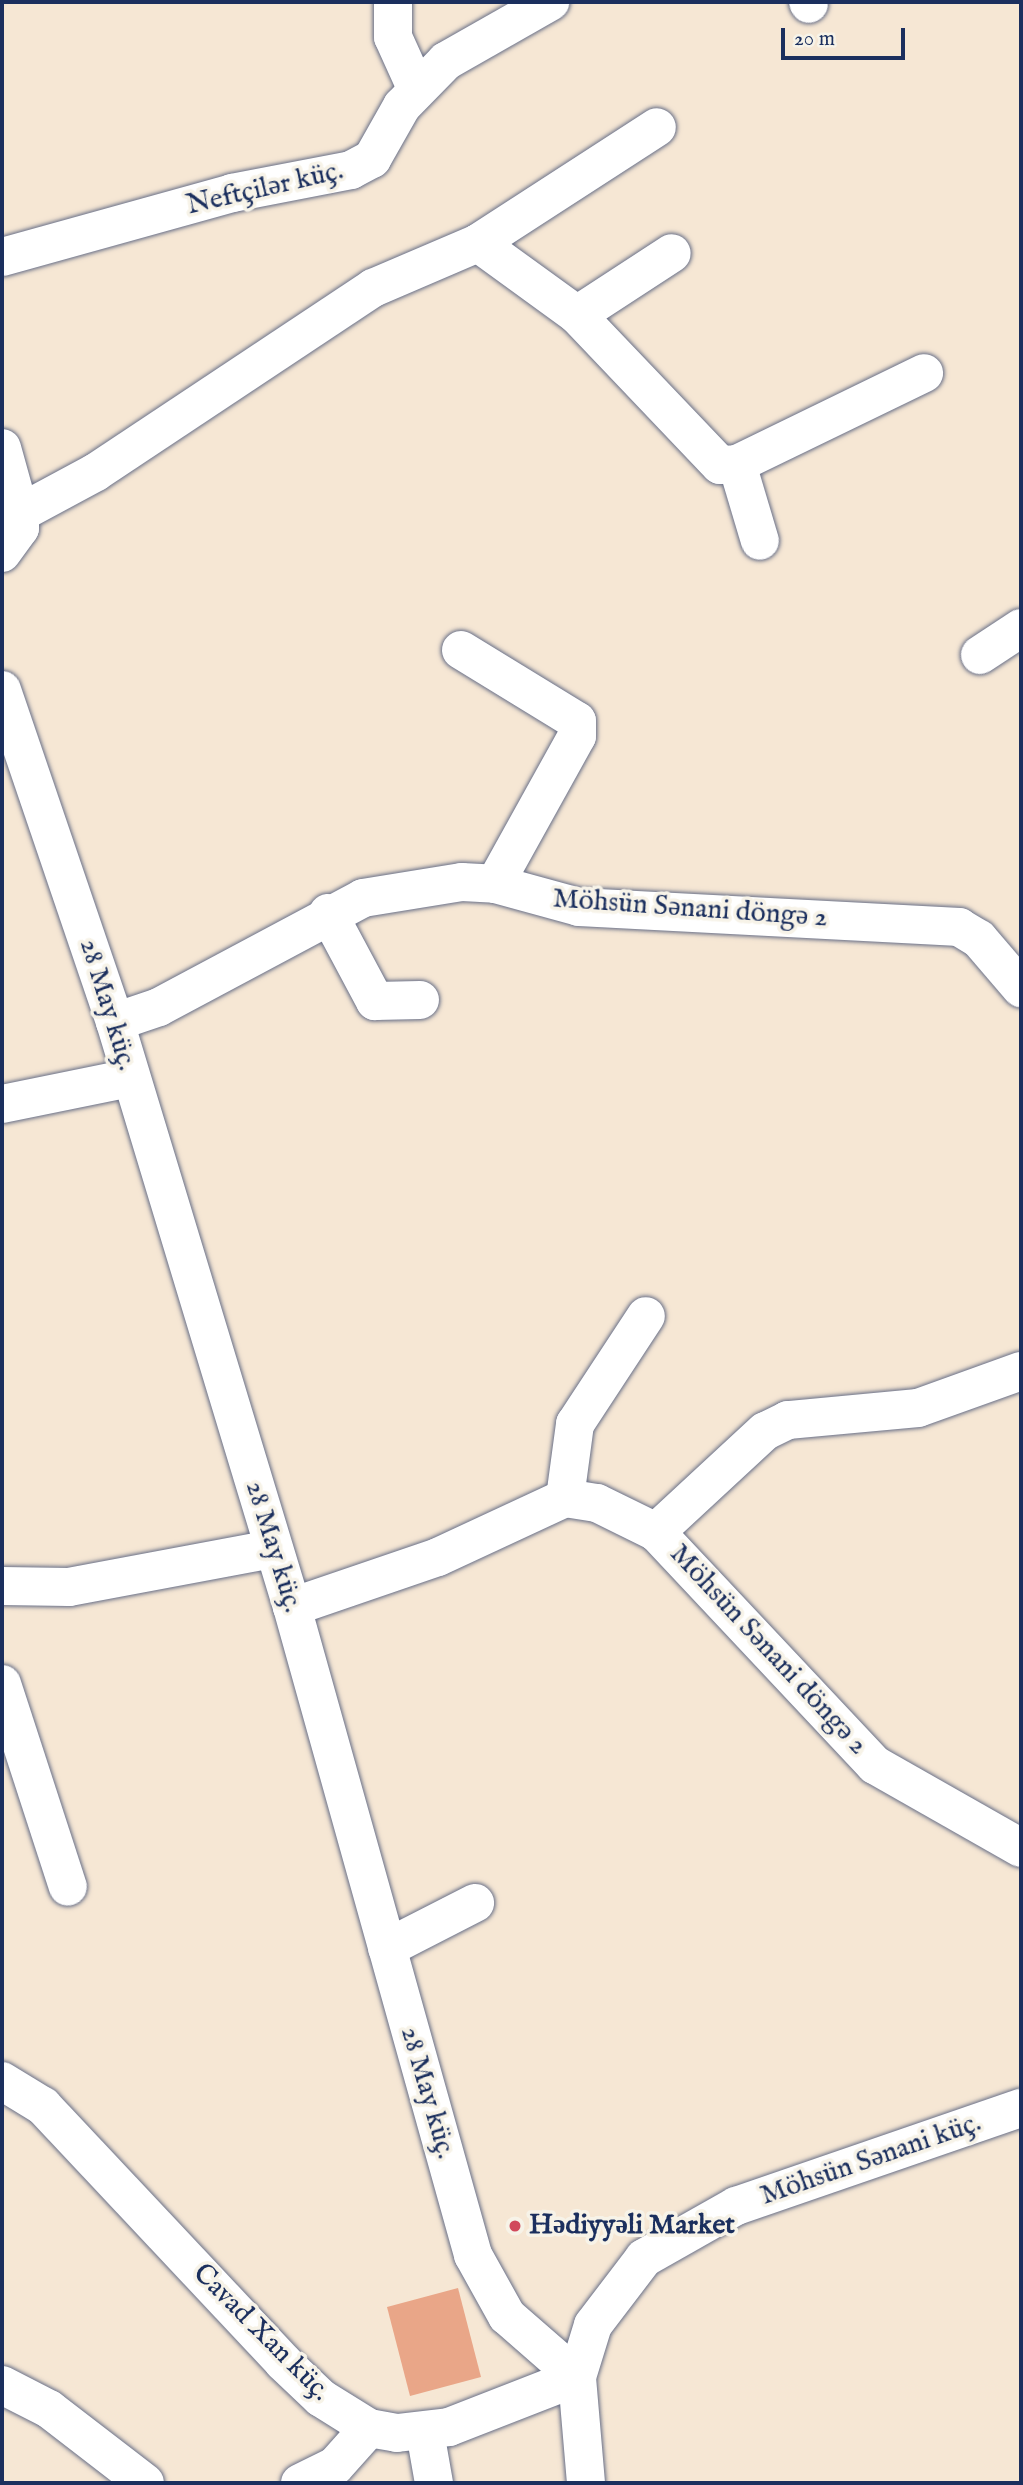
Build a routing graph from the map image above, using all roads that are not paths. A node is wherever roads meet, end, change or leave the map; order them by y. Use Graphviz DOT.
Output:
graph roads {
  1 [pos="393,2"];
  2 [pos="550,2"];
  3 [pos="416,88"];
  4 [pos="657,127"];
  5 [pos="478,243"];
  6 [pos="672,253"];
  7 [pos="2,257"];
  8 [pos="577,316"];
  9 [pos="924,373"];
  10 [pos="2,448"];
  11 [pos="737,464"];
  12 [pos="20,513"];
  13 [pos="760,541"];
  14 [pos="2,553"];
  15 [pos="1021,628"];
  16 [pos="461,650"];
  17 [pos="980,655"];
  18 [pos="2,690"];
  19 [pos="495,884"];
  20 [pos="328,913"];
  21 [pos="1021,988"];
  22 [pos="420,1000"];
  23 [pos="116,1022"];
  24 [pos="130,1078"];
  25 [pos="2,1104"];
  26 [pos="646,1316"];
  27 [pos="1021,1371"];
  28 [pos="565,1498"];
  29 [pos="656,1532"];
  30 [pos="273,1549"];
  31 [pos="2,1586"];
  32 [pos="292,1607"];
  33 [pos="2,1684"];
  34 [pos="1021,1848"];
  35 [pos="68,1887"];
  36 [pos="475,1903"];
  37 [pos="387,1948"];
  38 [pos="2,2081"];
  39 [pos="1021,2108"];
  40 [pos="577,2377"];
  41 [pos="2,2385"];
  42 [pos="369,2428"];
  43 [pos="425,2432"];
  44 [pos="145,2483"];
  45 [pos="300,2483"];
  46 [pos="435,2483"];
  47 [pos="586,2483"];
  1 -- 3 [label="street"];
  2 -- 3 [label="street, Neftçilər küç."];
  3 -- 7 [label="street, Neftçilər küç."];
  4 -- 5 [label="street"];
  5 -- 8 [label="street"];
  5 -- 12 [label="street"];
  6 -- 8 [label="street"];
  8 -- 11 [label="street"];
  9 -- 11 [label="street"];
  10 -- 12 [label="street"];
  11 -- 13 [label="street"];
  12 -- 14 [label="street"];
  15 -- 17 [label="street"];
  16 -- 19 [label="street"];
  18 -- 23 [label="street, 28 May küç."];
  19 -- 20 [label="street, Möhsün Sənani döngə 2"];
  19 -- 21 [label="street, Möhsün Sənani döngə 2"];
  20 -- 22 [label="street"];
  20 -- 23 [label="street, Möhsün Sənani döngə 2"];
  23 -- 24 [label="street, 28 May küç."];
  24 -- 25 [label="street"];
  24 -- 30 [label="street, 28 May küç."];
  26 -- 28 [label="street"];
  27 -- 29 [label="street, Möhsün Sənani döngə 2"];
  28 -- 29 [label="street"];
  28 -- 32 [label="street"];
  29 -- 34 [label="street, Möhsün Sənani döngə 2"];
  30 -- 31 [label="street"];
  30 -- 32 [label="street, 28 May küç."];
  32 -- 37 [label="street, 28 May küç."];
  33 -- 35 [label="street"];
  36 -- 37 [label="street"];
  37 -- 40 [label="street, 28 May küç."];
  38 -- 42 [label="street, Cavad Xan küç."];
  39 -- 40 [label="street, Möhsün Sənani küç."];
  40 -- 43 [label="street"];
  40 -- 47 [label="street, Möhsün Sənani küç."];
  41 -- 44 [label="street"];
  42 -- 43 [label="street"];
  42 -- 45 [label="street"];
  43 -- 46 [label="street"];
}
